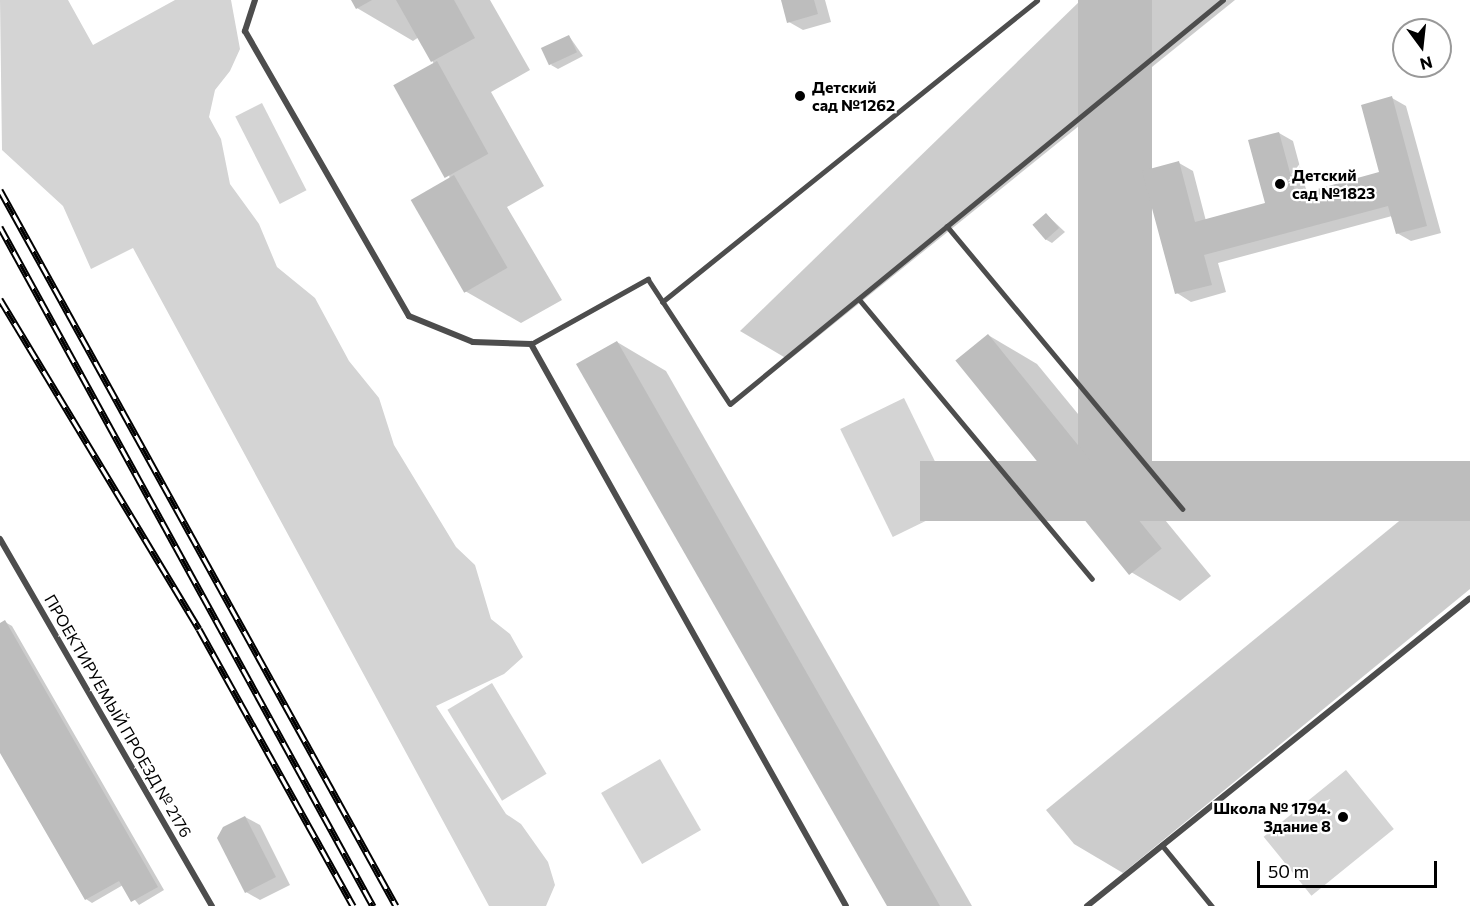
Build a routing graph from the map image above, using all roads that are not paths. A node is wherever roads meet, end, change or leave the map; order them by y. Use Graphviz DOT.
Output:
graph roads {
  1 [pos="255,0"];
  2 [pos="1037,0"];
  3 [pos="1223,0"];
  4 [pos="947,226"];
  5 [pos="859,299"];
  6 [pos="662,302"];
  7 [pos="531,344"];
  8 [pos="1183,509"];
  9 [pos="0,539"];
  10 [pos="1092,579"];
  11 [pos="1470,598"];
  12 [pos="1162,845"];
  13 [pos="212,906"];
  14 [pos="846,906"];
  15 [pos="1087,906"];
  16 [pos="1212,906"];
  1 -- 7 [label="street"];
  2 -- 6 [label="lane"];
  3 -- 4 [label="lane"];
  4 -- 5 [label="lane"];
  4 -- 8 [label="lane"];
  5 -- 6 [label="lane"];
  5 -- 10 [label="lane"];
  6 -- 7 [label="lane"];
  7 -- 14 [label="street"];
  9 -- 13 [label="street, ПРОЕКТИРУЕМЫЙ ПРОЕЗД № 2176"];
  11 -- 12 [label="street"];
  12 -- 15 [label="street"];
  12 -- 16 [label="lane"];
}
